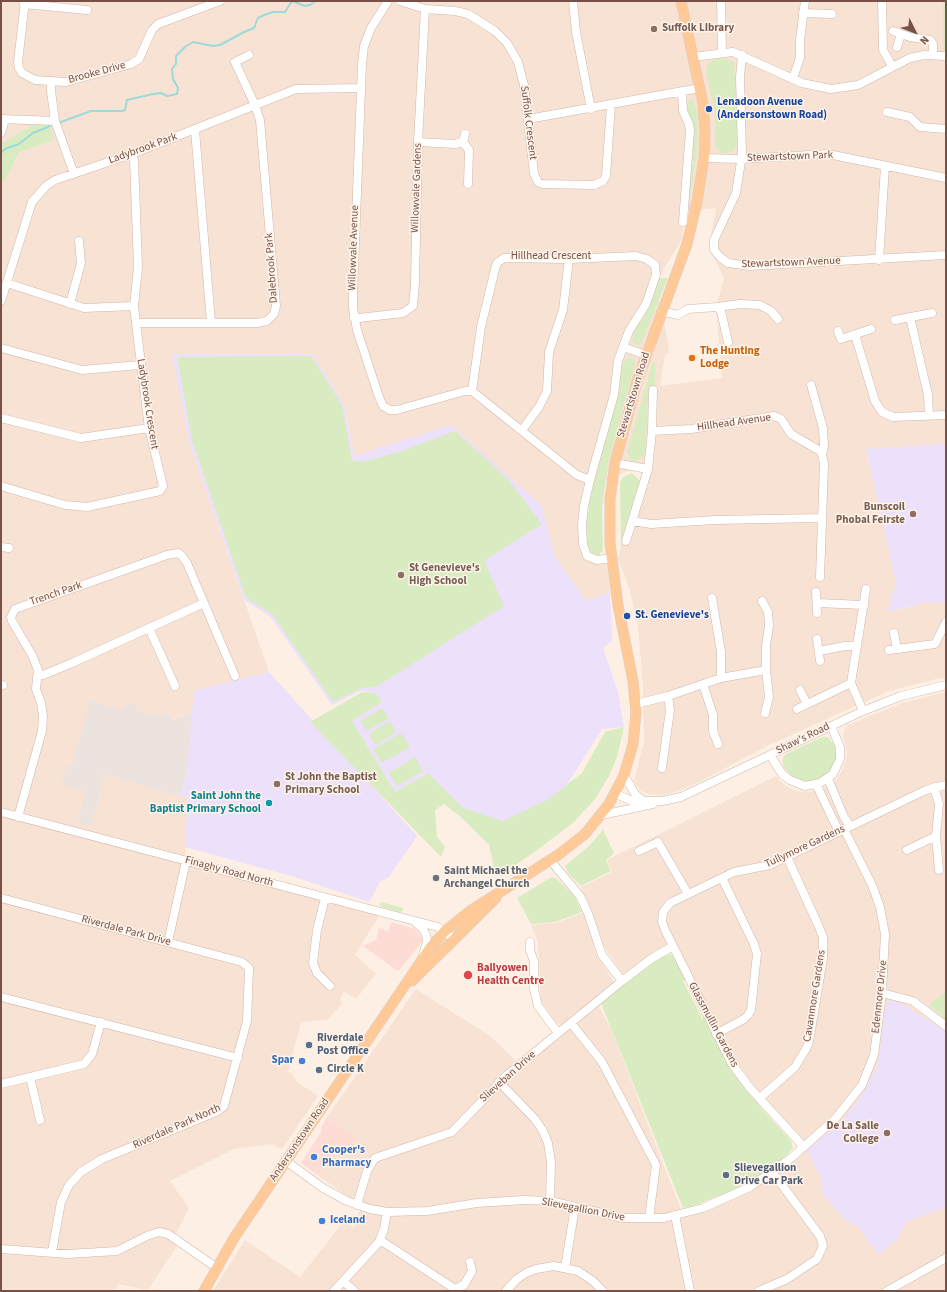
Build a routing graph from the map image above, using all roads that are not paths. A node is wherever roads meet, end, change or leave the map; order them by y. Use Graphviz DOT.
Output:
graph roads {
  1 [pos="220,1"];
  2 [pos="388,1"];
  3 [pos="400,1"];
  4 [pos="573,1"];
  5 [pos="681,1"];
  6 [pos="721,1"];
  7 [pos="805,1"];
  8 [pos="882,1"];
  9 [pos="25,2"];
  10 [pos="425,9"];
  11 [pos="87,10"];
  12 [pos="803,13"];
  13 [pos="832,14"];
  14 [pos="897,47"];
  15 [pos="722,52"];
  16 [pos="249,55"];
  17 [pos="742,55"];
  18 [pos="933,55"];
  19 [pos="946,56"];
  20 [pos="693,57"];
  21 [pos="892,66"];
  22 [pos="793,78"];
  23 [pos="52,81"];
  24 [pos="361,88"];
  25 [pos="700,88"];
  26 [pos="682,93"];
  27 [pos="255,105"];
  28 [pos="611,106"];
  29 [pos="591,109"];
  30 [pos="886,112"];
  31 [pos="3,119"];
  32 [pos="528,119"];
  33 [pos="56,121"];
  34 [pos="946,129"];
  35 [pos="195,130"];
  36 [pos="1,133"];
  37 [pos="418,142"];
  38 [pos="132,154"];
  39 [pos="704,158"];
  40 [pos="740,159"];
  41 [pos="885,166"];
  42 [pos="74,174"];
  43 [pos="946,178"];
  44 [pos="468,184"];
  45 [pos="683,222"];
  46 [pos="79,241"];
  47 [pos="946,255"];
  48 [pos="569,259"];
  49 [pos="879,260"];
  50 [pos="7,283"];
  51 [pos="1,302"];
  52 [pos="70,304"];
  53 [pos="134,306"];
  54 [pos="717,307"];
  55 [pos="661,311"];
  56 [pos="932,313"];
  57 [pos="354,317"];
  58 [pos="910,317"];
  59 [pos="778,319"];
  60 [pos="895,320"];
  61 [pos="211,322"];
  62 [pos="136,323"];
  63 [pos="872,329"];
  64 [pos="838,331"];
  65 [pos="855,335"];
  66 [pos="728,342"];
  67 [pos="623,347"];
  68 [pos="1,348"];
  69 [pos="646,355"];
  70 [pos="140,365"];
  71 [pos="811,384"];
  72 [pos="653,390"];
  73 [pos="472,391"];
  74 [pos="929,415"];
  75 [pos="946,415"];
  76 [pos="1,418"];
  77 [pos="149,428"];
  78 [pos="522,430"];
  79 [pos="652,431"];
  80 [pos="822,454"];
  81 [pos="615,464"];
  82 [pos="648,469"];
  83 [pos="590,480"];
  84 [pos="1,486"];
  85 [pos="820,518"];
  86 [pos="632,521"];
  87 [pos="626,541"];
  88 [pos="613,558"];
  89 [pos="820,577"];
  90 [pos="866,589"];
  91 [pos="816,592"];
  92 [pos="712,598"];
  93 [pos="762,601"];
  94 [pos="204,603"];
  95 [pos="817,603"];
  96 [pos="864,605"];
  97 [pos="817,613"];
  98 [pos="946,622"];
  99 [pos="149,628"];
  100 [pos="894,634"];
  101 [pos="817,639"];
  102 [pos="857,646"];
  103 [pos="819,652"];
  104 [pos="820,661"];
  105 [pos="766,670"];
  106 [pos="38,675"];
  107 [pos="235,676"];
  108 [pos="721,678"];
  109 [pos="851,683"];
  110 [pos="703,684"];
  111 [pos="946,685"];
  112 [pos="175,686"];
  113 [pos="800,690"];
  114 [pos="668,696"];
  115 [pos="636,704"];
  116 [pos="807,704"];
  117 [pos="797,709"];
  118 [pos="863,711"];
  119 [pos="766,713"];
  120 [pos="831,726"];
  121 [pos="718,744"];
  122 [pos="770,755"];
  123 [pos="662,768"];
  124 [pos="624,775"];
  125 [pos="828,779"];
  126 [pos="816,784"];
  127 [pos="946,785"];
  128 [pos="934,787"];
  129 [pos="616,794"];
  130 [pos="642,800"];
  131 [pos="663,801"];
  132 [pos="1,812"];
  133 [pos="602,815"];
  134 [pos="18,816"];
  135 [pos="844,829"];
  136 [pos="936,836"];
  137 [pos="907,850"];
  138 [pos="638,851"];
  139 [pos="787,857"];
  140 [pos="550,860"];
  141 [pos="186,861"];
  142 [pos="939,870"];
  143 [pos="722,878"];
  144 [pos="500,894"];
  145 [pos="688,894"];
  146 [pos="1,898"];
  147 [pos="326,898"];
  148 [pos="412,920"];
  149 [pos="445,931"];
  150 [pos="666,932"];
  151 [pos="454,939"];
  152 [pos="168,942"];
  153 [pos="530,942"];
  154 [pos="672,946"];
  155 [pos="421,961"];
  156 [pos="249,968"];
  157 [pos="622,981"];
  158 [pos="330,986"];
  159 [pos="400,992"];
  160 [pos="882,993"];
  161 [pos="1,997"];
  162 [pos="101,1022"];
  163 [pos="570,1024"];
  164 [pos="946,1026"];
  165 [pos="558,1033"];
  166 [pos="716,1034"];
  167 [pos="238,1058"];
  168 [pos="30,1077"];
  169 [pos="499,1082"];
  170 [pos="1,1084"];
  171 [pos="760,1098"];
  172 [pos="40,1120"];
  173 [pos="804,1147"];
  174 [pos="286,1161"];
  175 [pos="773,1172"];
  176 [pos="550,1201"];
  177 [pos="357,1205"];
  178 [pos="575,1207"];
  179 [pos="387,1212"];
  180 [pos="676,1215"];
  181 [pos="649,1218"];
  182 [pos="380,1240"];
  183 [pos="1,1249"];
  184 [pos="52,1252"];
  185 [pos="946,1258"];
  186 [pos="470,1262"];
  187 [pos="217,1268"];
  188 [pos="565,1268"];
  189 [pos="343,1281"];
  190 [pos="764,1290"];
  191 [pos="204,1291"];
  192 [pos="334,1291"];
  193 [pos="354,1291"];
  194 [pos="506,1291"];
  195 [pos="603,1291"];
  196 [pos="690,1291"];
  197 [pos="887,1291"];
  1 -- 23 [label="street, Brooke Drive"];
  2 -- 24 [label="street, Willowvale Avenue"];
  3 -- 10 [label="street, Suffolk Crescent"];
  4 -- 29 [label="street"];
  5 -- 20 [label="main road, Stewartstown Road"];
  6 -- 15 [label="street"];
  7 -- 12 [label="street"];
  8 -- 21 [label="street"];
  9 -- 11 [label="street"];
  9 -- 23 [label="street, Brooke Drive"];
  10 -- 32 [label="street, Suffolk Crescent"];
  10 -- 37 [label="street, Willowvale Gardens"];
  12 -- 13 [label="street"];
  12 -- 22 [label="street"];
  14 -- 18 [label="street"];
  15 -- 17 [label="street"];
  15 -- 20 [label="street"];
  16 -- 27 [label="street"];
  17 -- 22 [label="street"];
  17 -- 40 [label="street, Stewartstown Avenue"];
  18 -- 19 [label="street"];
  18 -- 21 [label="street"];
  20 -- 25 [label="main road, Stewartstown Road"];
  21 -- 22 [label="street"];
  23 -- 33 [label="street"];
  24 -- 27 [label="street, Ladybrook Park"];
  24 -- 57 [label="street, Willowvale Avenue"];
  25 -- 26 [label="street"];
  25 -- 39 [label="main road, Stewartstown Road"];
  26 -- 28 [label="street"];
  26 -- 45 [label="street"];
  27 -- 35 [label="street, Ladybrook Park"];
  27 -- 61 [label="street, Dalebrook Park"];
  28 -- 29 [label="street"];
  28 -- 32 [label="street, Suffolk Crescent"];
  29 -- 32 [label="street"];
  30 -- 34 [label="street"];
  31 -- 33 [label="street"];
  31 -- 36 [label="street"];
  33 -- 42 [label="street"];
  35 -- 38 [label="street, Ladybrook Park"];
  35 -- 61 [label="street"];
  37 -- 44 [label="street"];
  37 -- 57 [label="street, Willowvale Gardens"];
  38 -- 42 [label="street, Ladybrook Park"];
  38 -- 53 [label="street, Ladybrook Crescent"];
  39 -- 40 [label="street, Stewartstown Park"];
  39 -- 55 [label="main road, Stewartstown Road"];
  40 -- 41 [label="street, Stewartstown Park"];
  40 -- 49 [label="street, Stewartstown Avenue"];
  41 -- 43 [label="street, Stewartstown Park"];
  41 -- 49 [label="street"];
  42 -- 50 [label="street, Ladybrook Park"];
  46 -- 52 [label="street"];
  47 -- 49 [label="street, Stewartstown Avenue"];
  48 -- 67 [label="street, Hillhead Crescent"];
  48 -- 73 [label="street, Hillhead Crescent"];
  48 -- 78 [label="street"];
  50 -- 51 [label="street, Ladybrook Park"];
  50 -- 52 [label="street"];
  52 -- 53 [label="street"];
  53 -- 62 [label="street, Ladybrook Crescent"];
  54 -- 55 [label="street"];
  54 -- 59 [label="street"];
  54 -- 66 [label="street"];
  55 -- 69 [label="main road, Stewartstown Road"];
  56 -- 58 [label="street"];
  57 -- 73 [label="street, Willowvale Avenue"];
  58 -- 60 [label="street"];
  58 -- 74 [label="street"];
  61 -- 62 [label="street, Dalebrook Park"];
  62 -- 70 [label="street, Ladybrook Crescent"];
  63 -- 65 [label="street"];
  64 -- 65 [label="street"];
  65 -- 74 [label="street"];
  67 -- 69 [label="street"];
  67 -- 83 [label="street, Hillhead Crescent"];
  68 -- 70 [label="street"];
  69 -- 81 [label="main road, Stewartstown Road"];
  70 -- 77 [label="street, Ladybrook Crescent"];
  71 -- 80 [label="street"];
  72 -- 79 [label="street"];
  73 -- 78 [label="street"];
  74 -- 75 [label="street"];
  76 -- 77 [label="street"];
  77 -- 84 [label="street, Ladybrook Crescent"];
  78 -- 83 [label="street"];
  79 -- 80 [label="street, Hillhead Avenue"];
  79 -- 82 [label="street"];
  80 -- 85 [label="street"];
  81 -- 82 [label="street"];
  81 -- 88 [label="main road, Stewartstown Road"];
  82 -- 86 [label="street"];
  83 -- 88 [label="street, Hillhead Crescent"];
  85 -- 86 [label="street"];
  85 -- 89 [label="street"];
  86 -- 87 [label="street"];
  88 -- 115 [label="main road, Stewartstown Road"];
  90 -- 96 [label="street"];
  91 -- 95 [label="street"];
  92 -- 108 [label="street"];
  93 -- 105 [label="street"];
  94 -- 99 [label="street"];
  94 -- 106 [label="street, Trench Park"];
  94 -- 107 [label="street, Trench Park"];
  95 -- 96 [label="street"];
  95 -- 97 [label="street"];
  96 -- 102 [label="street"];
  98 -- 100 [label="street"];
  99 -- 106 [label="street"];
  99 -- 112 [label="street"];
  101 -- 103 [label="street"];
  102 -- 103 [label="street"];
  102 -- 109 [label="street"];
  103 -- 104 [label="street"];
  105 -- 108 [label="street"];
  105 -- 119 [label="street"];
  106 -- 134 [label="street, Trench Park"];
  108 -- 110 [label="street"];
  109 -- 116 [label="street"];
  109 -- 118 [label="street"];
  110 -- 114 [label="street"];
  110 -- 121 [label="street"];
  111 -- 118 [label="street, Shaw's Road"];
  113 -- 116 [label="street"];
  114 -- 115 [label="street"];
  114 -- 123 [label="street"];
  115 -- 124 [label="main road, Stewartstown Road"];
  116 -- 117 [label="street"];
  118 -- 120 [label="street, Shaw's Road"];
  120 -- 122 [label="street, Shaw's Road"];
  120 -- 125 [label="street"];
  122 -- 126 [label="street"];
  122 -- 131 [label="street, Shaw's Road"];
  124 -- 129 [label="main road, Stewartstown Road"];
  124 -- 130 [label="street"];
  125 -- 126 [label="street"];
  125 -- 135 [label="street"];
  126 -- 135 [label="street"];
  127 -- 128 [label="street, Tullymore Gardens"];
  128 -- 135 [label="street, Tullymore Gardens"];
  128 -- 136 [label="street"];
  129 -- 130 [label="street, Shaw's Road"];
  129 -- 133 [label="main road, Andersonstown Road"];
  130 -- 131 [label="street, Shaw's Road"];
  131 -- 133 [label="street, Shaw's Road"];
  132 -- 134 [label="street, Finaghy Road North"];
  133 -- 140 [label="main road, Andersonstown Road"];
  134 -- 141 [label="street, Finaghy Road North"];
  135 -- 139 [label="street, Tullymore Gardens"];
  135 -- 160 [label="street, Edenmore Drive"];
  136 -- 137 [label="street"];
  136 -- 142 [label="street"];
  138 -- 145 [label="street"];
  139 -- 143 [label="street, Tullymore Gardens"];
  139 -- 171 [label="street, Cavanmore Gardens"];
  140 -- 144 [label="main road, Andersonstown Road"];
  140 -- 157 [label="street"];
  141 -- 147 [label="street, Finaghy Road North"];
  141 -- 152 [label="street"];
  143 -- 145 [label="street, Tullymore Gardens"];
  143 -- 166 [label="street"];
  144 -- 149 [label="main road, Andersonstown Road"];
  144 -- 151 [label="main road, Andersonstown Road"];
  145 -- 150 [label="street, Tullymore Gardens"];
  146 -- 152 [label="street, Riverdale Park Drive"];
  147 -- 148 [label="street, Finaghy Road North"];
  147 -- 158 [label="street"];
  148 -- 149 [label="street, Finaghy Road North"];
  148 -- 155 [label="street"];
  149 -- 151 [label="street, Finaghy Road North"];
  149 -- 155 [label="main road, Andersonstown Road"];
  150 -- 154 [label="street, Glassmullin Gardens"];
  151 -- 159 [label="main road, Andersonstown Road"];
  152 -- 156 [label="street, Riverdale Park Drive"];
  153 -- 165 [label="street"];
  154 -- 157 [label="street, Slieveban Drive"];
  154 -- 166 [label="street, Glassmullin Gardens"];
  155 -- 159 [label="main road, Andersonstown Road"];
  156 -- 167 [label="street, Riverdale Park North"];
  157 -- 163 [label="street, Slieveban Drive"];
  159 -- 174 [label="main road, Andersonstown Road"];
  160 -- 164 [label="street"];
  160 -- 173 [label="street, Edenmore Drive"];
  161 -- 162 [label="street"];
  162 -- 167 [label="street"];
  162 -- 168 [label="street"];
  163 -- 165 [label="street, Slieveban Drive"];
  163 -- 181 [label="street"];
  165 -- 169 [label="street, Slieveban Drive"];
  166 -- 171 [label="street, Glassmullin Gardens"];
  167 -- 184 [label="street, Riverdale Park North"];
  168 -- 170 [label="street"];
  168 -- 172 [label="street"];
  169 -- 176 [label="street"];
  169 -- 177 [label="street, Slieveban Drive"];
  171 -- 173 [label="street, Glassmullin Gardens"];
  173 -- 175 [label="street, Slievegallion Drive"];
  174 -- 177 [label="street, Slievegallion Drive"];
  174 -- 187 [label="main road, Andersonstown Road"];
  175 -- 180 [label="street, Slievegallion Drive"];
  175 -- 190 [label="street"];
  176 -- 178 [label="street, Slievegallion Drive"];
  176 -- 179 [label="street, Slievegallion Drive"];
  177 -- 179 [label="street, Slievegallion Drive"];
  178 -- 181 [label="street, Slievegallion Drive"];
  178 -- 188 [label="street"];
  179 -- 182 [label="street"];
  180 -- 181 [label="street, Slievegallion Drive"];
  180 -- 196 [label="street"];
  182 -- 186 [label="street"];
  182 -- 189 [label="street"];
  183 -- 184 [label="street"];
  184 -- 187 [label="street"];
  185 -- 197 [label="street"];
  187 -- 191 [label="main road, Andersonstown Road"];
  188 -- 194 [label="street"];
  188 -- 195 [label="street"];
  189 -- 192 [label="street"];
  189 -- 193 [label="street"];
}
